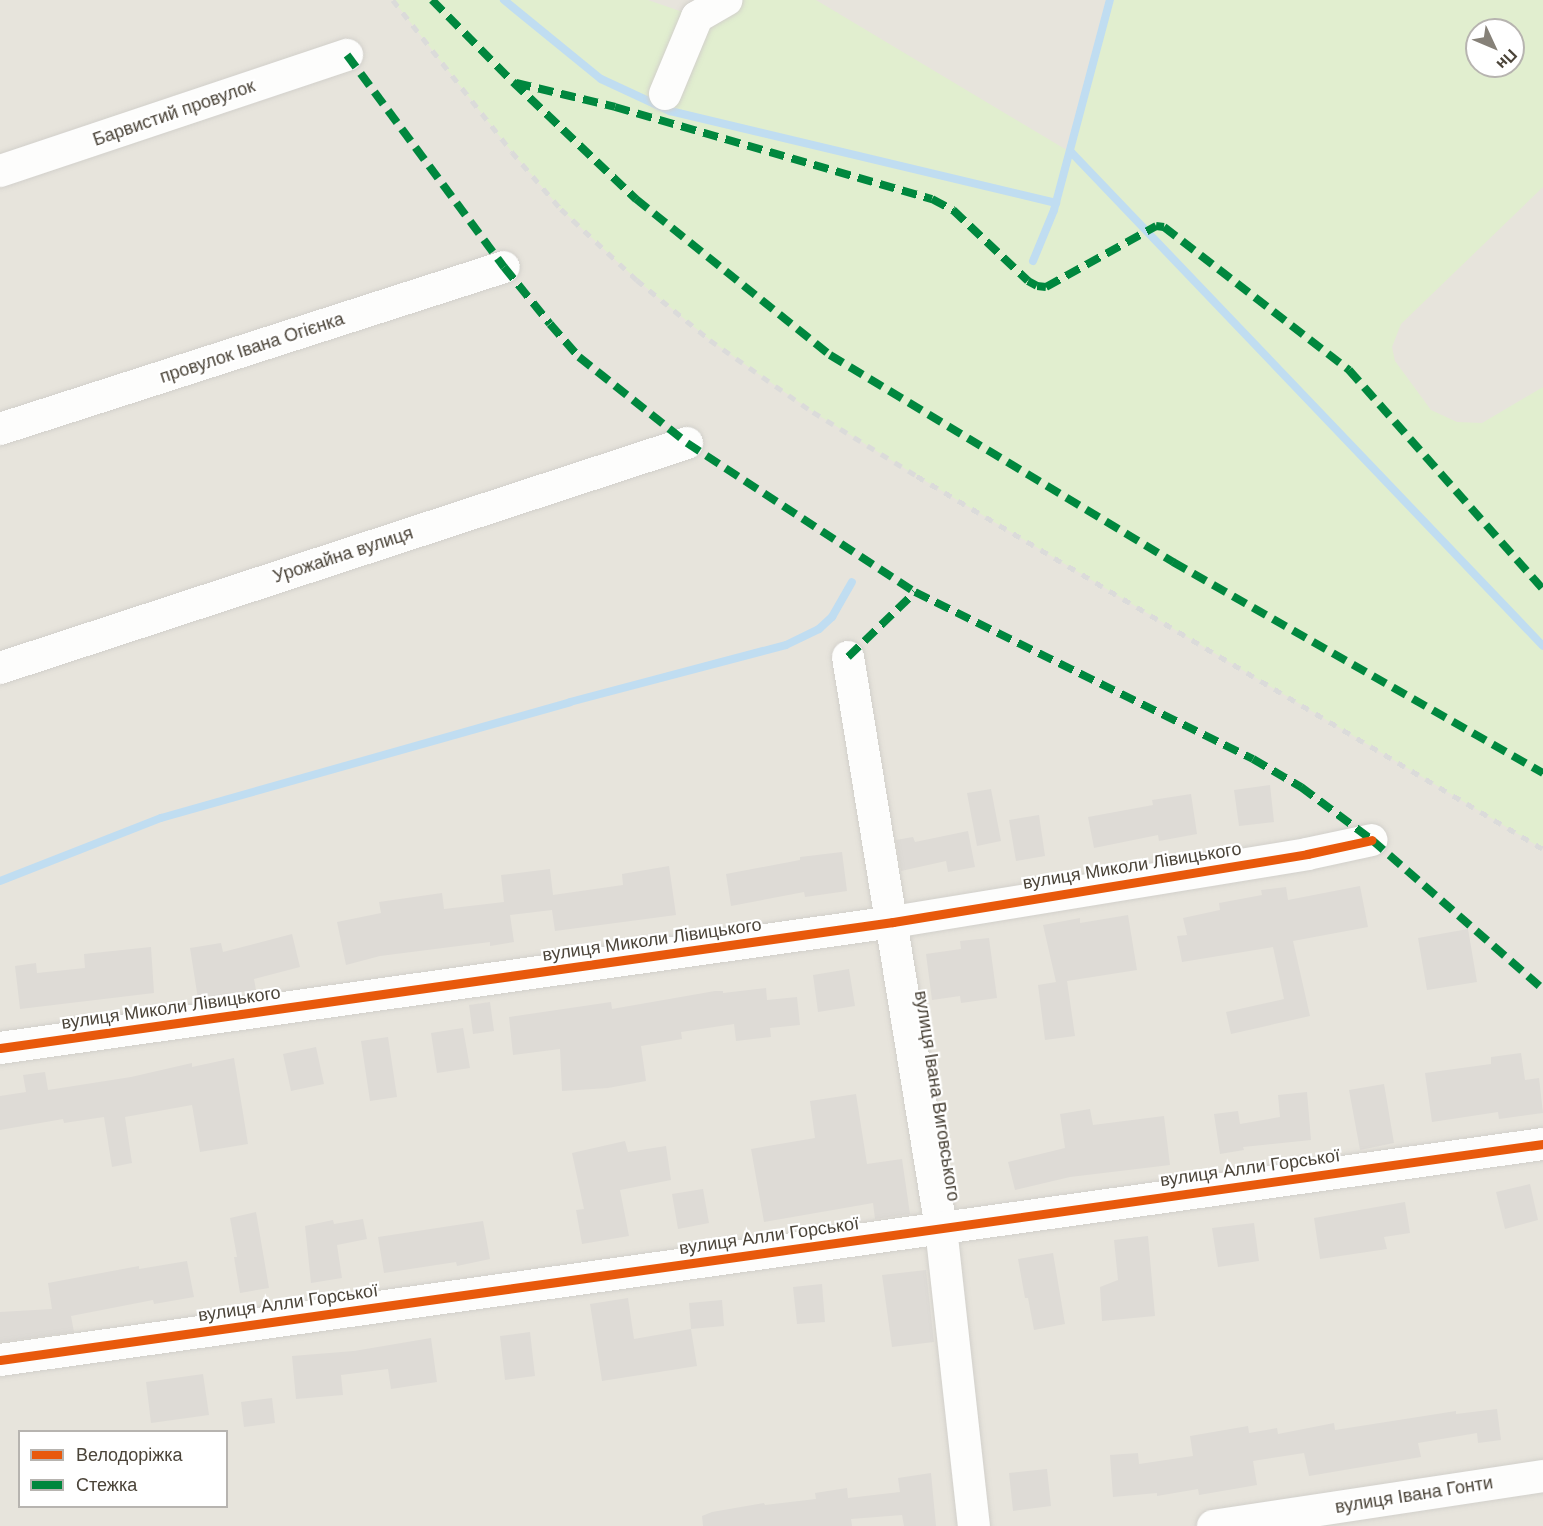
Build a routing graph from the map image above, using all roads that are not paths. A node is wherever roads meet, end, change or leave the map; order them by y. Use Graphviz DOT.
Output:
graph roads {
  1 [pos="727,0"];
  2 [pos="347,55"];
  3 [pos="665,94"];
  4 [pos="0,171"];
  5 [pos="504,267"];
  6 [pos="0,429"];
  7 [pos="687,443"];
  8 [pos="848,657"];
  9 [pos="0,668"];
  10 [pos="1372,840"];
  11 [pos="893,922"];
  12 [pos="0,1048"];
  13 [pos="1543,1144"];
  14 [pos="941,1228"];
  15 [pos="0,1360"];
  16 [pos="1543,1476"];
  17 [pos="974,1526"];
  18 [pos="1213,1526"];
  1 -- 3 [label="street"];
  2 -- 4 [label="street, Барвистий провулок"];
  5 -- 6 [label="street, провулок Івана Огієнка"];
  7 -- 9 [label="street, Урожайна вулиця"];
  8 -- 11 [label="street, вулиця Івана Виговського"];
  10 -- 11 [label="street, вулиця Миколи Лівицького"];
  11 -- 12 [label="street, вулиця Миколи Лівицького"];
  11 -- 14 [label="street, вулиця Івана Виговського"];
  13 -- 14 [label="street, вулиця Алли Горської"];
  14 -- 15 [label="street, вулиця Алли Горської"];
  14 -- 17 [label="street, вулиця Івана Виговського"];
  16 -- 18 [label="street, вулиця Івана Гонти"];
}
